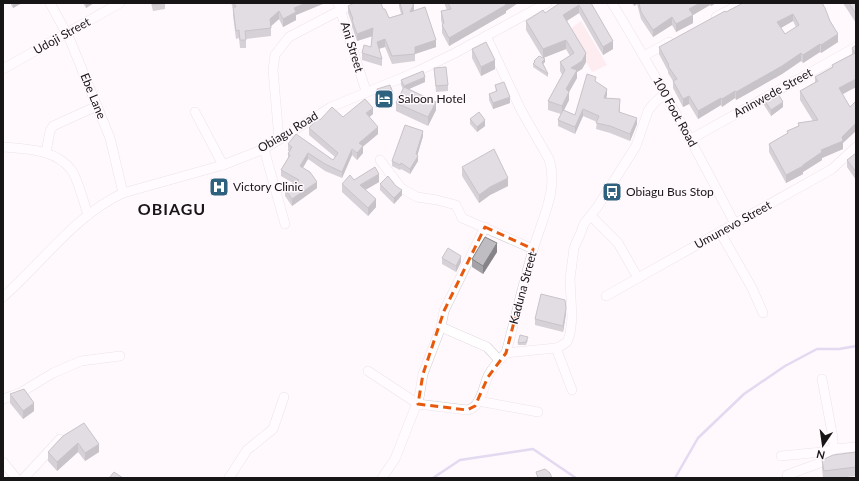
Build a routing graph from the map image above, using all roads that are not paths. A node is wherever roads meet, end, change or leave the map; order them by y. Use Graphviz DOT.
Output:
graph roads {
  1 [pos="50,3"];
  2 [pos="120,3"];
  3 [pos="354,3"];
  4 [pos="547,3"];
  5 [pos="612,3"];
  6 [pos="742,3"];
  7 [pos="339,7"];
  8 [pos="710,20"];
  9 [pos="67,34"];
  10 [pos="486,36"];
  11 [pos="677,38"];
  12 [pos="856,47"];
  13 [pos="644,56"];
  14 [pos="3,69"];
  15 [pos="366,91"];
  16 [pos="665,94"];
  17 [pos="97,106"];
  18 [pos="195,112"];
  19 [pos="279,139"];
  20 [pos="691,139"];
  21 [pos="3,147"];
  22 [pos="856,147"];
  23 [pos="264,149"];
  24 [pos="46,152"];
  25 [pos="380,160"];
  26 [pos="223,165"];
  27 [pos="124,193"];
  28 [pos="88,215"];
  29 [pos="591,216"];
  30 [pos="285,224"];
  31 [pos="735,224"];
  32 [pos="485,227"];
  33 [pos="720,232"];
  34 [pos="533,249"];
  35 [pos="638,278"];
  36 [pos="4,296"];
  37 [pos="606,296"];
  38 [pos="764,313"];
  39 [pos="441,327"];
  40 [pos="556,348"];
  41 [pos="120,356"];
  42 [pos="502,356"];
  43 [pos="368,371"];
  44 [pos="822,379"];
  45 [pos="572,390"];
  46 [pos="284,397"];
  47 [pos="3,399"];
  48 [pos="478,401"];
  49 [pos="418,404"];
  50 [pos="538,412"];
  51 [pos="60,439"];
  52 [pos="856,447"];
  53 [pos="833,449"];
  54 [pos="781,456"];
  55 [pos="3,462"];
  56 [pos="787,475"];
  57 [pos="16,478"];
  58 [pos="24,478"];
  59 [pos="229,478"];
  60 [pos="382,478"];
  1 -- 9 [label="street, Ebe Lane"];
  2 -- 9 [label="street, Udoji Street"];
  3 -- 7 [label="street"];
  4 -- 10 [label="street, Obiagu Road"];
  5 -- 13 [label="street, 100 Foot Road"];
  6 -- 8 [label="street"];
  7 -- 15 [label="street, Ani Street"];
  7 -- 19 [label="street"];
  9 -- 14 [label="street, Udoji Street"];
  9 -- 17 [label="street, Ebe Lane"];
  10 -- 15 [label="street, Obiagu Road"];
  10 -- 34 [label="street, Kaduna Street"];
  11 -- 13 [label="street"];
  12 -- 20 [label="street, Aninwede Street"];
  13 -- 16 [label="street, 100 Foot Road"];
  15 -- 19 [label="street, Obiagu Road"];
  16 -- 20 [label="street, 100 Foot Road"];
  16 -- 29 [label="street"];
  17 -- 24 [label="street"];
  17 -- 27 [label="street, Ebe Lane"];
  18 -- 26 [label="street"];
  19 -- 23 [label="street, Obiagu Road"];
  20 -- 31 [label="street, 100 Foot Road"];
  21 -- 24 [label="street"];
  22 -- 31 [label="street, Umunevo Street"];
  23 -- 26 [label="street, Obiagu Road"];
  23 -- 30 [label="street"];
  24 -- 28 [label="street"];
  25 -- 32 [label="street"];
  26 -- 27 [label="street, Obiagu Road"];
  27 -- 28 [label="street, Obiagu Road"];
  28 -- 36 [label="street, Obiagu Road"];
  29 -- 35 [label="street"];
  29 -- 40 [label="street"];
  31 -- 33 [label="street, Umunevo Street"];
  32 -- 34 [label="street"];
  32 -- 39 [label="street"];
  33 -- 35 [label="street, Umunevo Street"];
  33 -- 38 [label="street"];
  34 -- 42 [label="street, Kaduna Street"];
  35 -- 37 [label="street, Umunevo Street"];
  39 -- 42 [label="street"];
  39 -- 49 [label="street"];
  40 -- 42 [label="street"];
  40 -- 45 [label="street"];
  41 -- 47 [label="street"];
  42 -- 48 [label="street, Kaduna Street"];
  43 -- 49 [label="street"];
  44 -- 53 [label="street"];
  46 -- 59 [label="street"];
  48 -- 49 [label="street"];
  48 -- 50 [label="street"];
  49 -- 60 [label="street"];
  51 -- 58 [label="street"];
  52 -- 53 [label="street"];
  53 -- 54 [label="street"];
  53 -- 56 [label="street"];
  55 -- 57 [label="street"];
}
